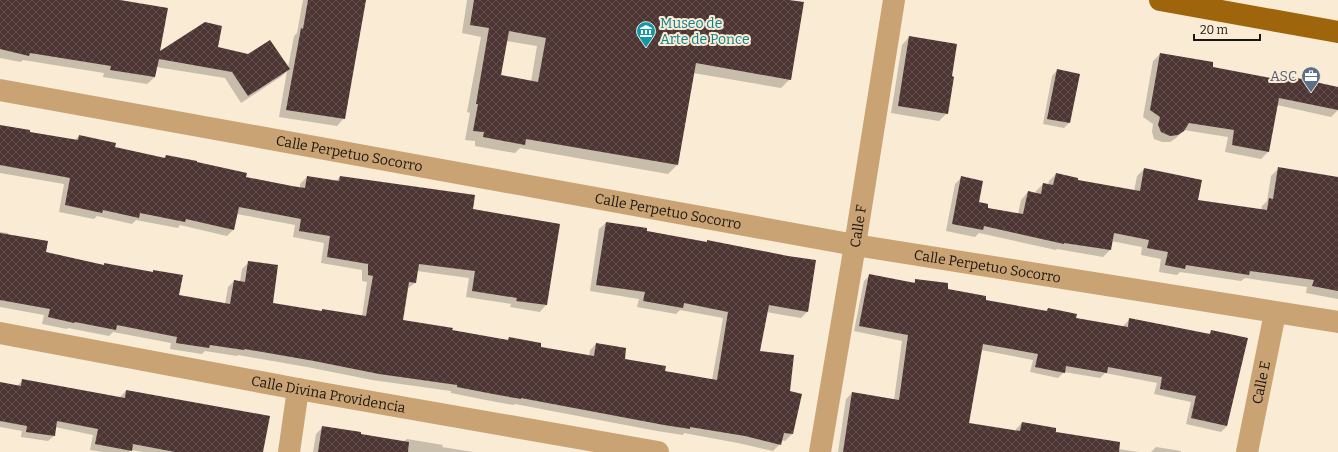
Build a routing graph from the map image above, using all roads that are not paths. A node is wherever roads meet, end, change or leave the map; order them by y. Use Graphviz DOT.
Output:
graph roads {
  1 [pos="894,0"];
  2 [pos="1160,0"];
  3 [pos="1338,32"];
  4 [pos="0,90"];
  5 [pos="855,245"];
  6 [pos="1275,313"];
  7 [pos="1338,322"];
  8 [pos="0,333"];
  9 [pos="298,389"];
  10 [pos="288,452"];
  11 [pos="658,452"];
  12 [pos="820,452"];
  13 [pos="1247,452"];
  1 -- 5 [label="street, Calle F"];
  2 -- 3 [label="main road"];
  4 -- 5 [label="street, Calle Perpetuo Socorro"];
  5 -- 6 [label="street, Calle Perpetuo Socorro"];
  5 -- 12 [label="street, Calle F"];
  6 -- 7 [label="street, Calle Perpetuo Socorro"];
  6 -- 13 [label="street, Calle E"];
  8 -- 9 [label="street, Calle Divina Providencia"];
  9 -- 10 [label="street"];
  9 -- 11 [label="street, Calle Divina Providencia"];
}
